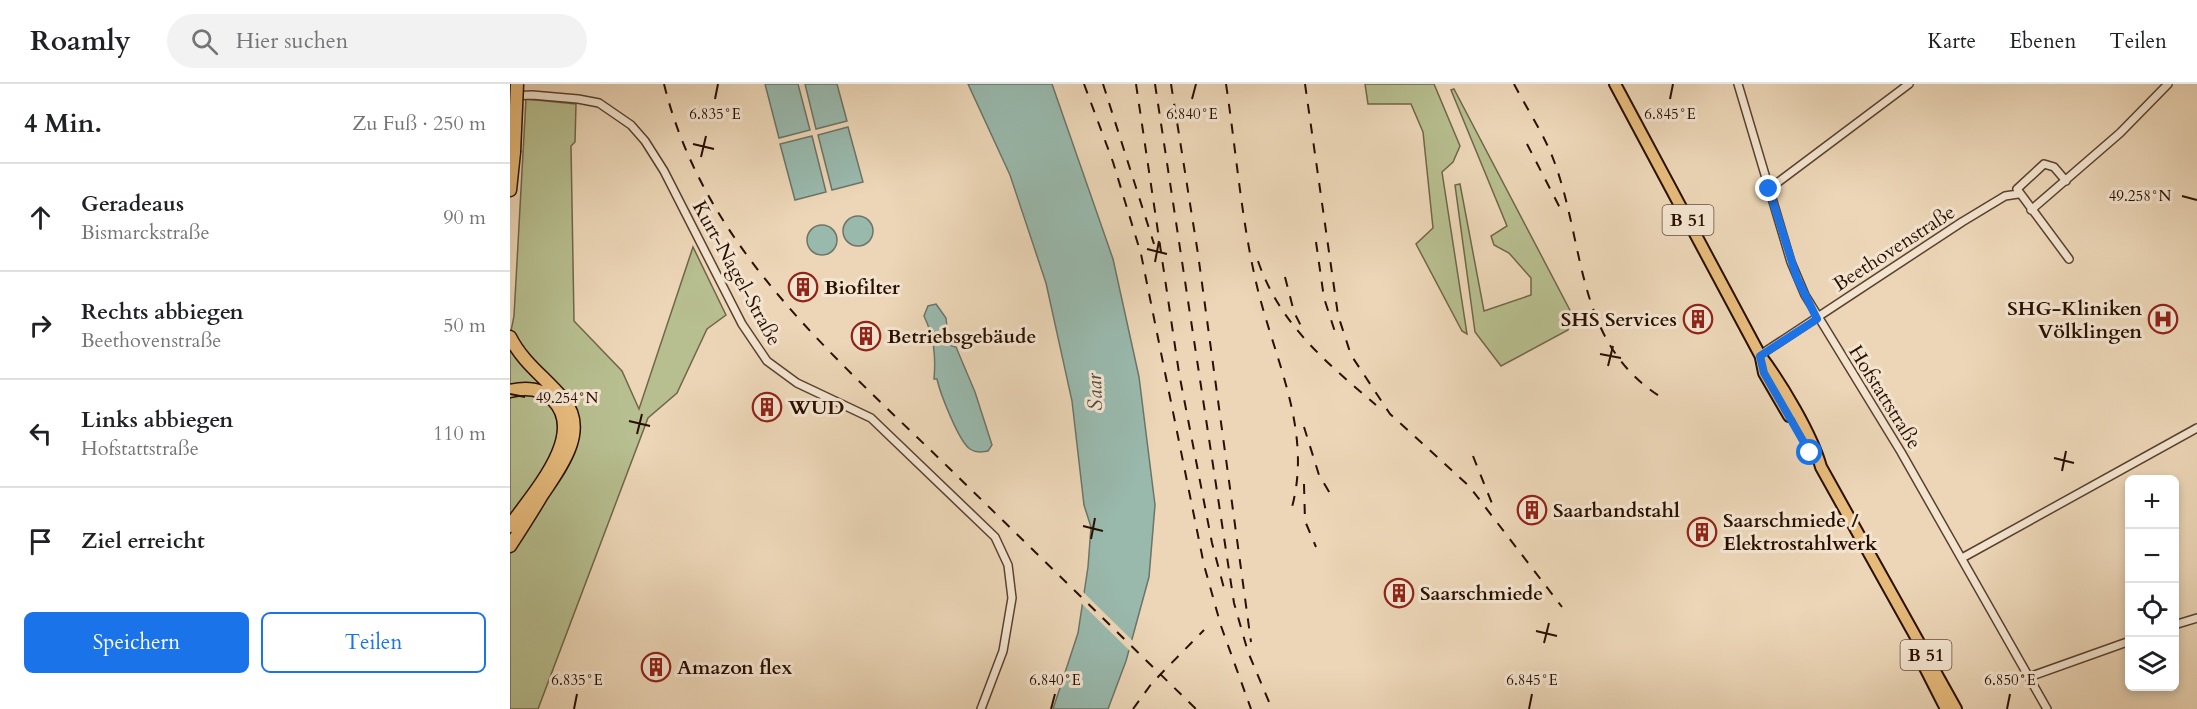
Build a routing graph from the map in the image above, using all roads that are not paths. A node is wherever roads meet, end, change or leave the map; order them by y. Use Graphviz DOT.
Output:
graph roads {
  1 [pos="517,84"];
  2 [pos="1615,84"];
  3 [pos="1738,84"];
  4 [pos="1909,84"];
  5 [pos="2168,84"];
  6 [pos="510,96"];
  7 [pos="2066,181"];
  8 [pos="1769,189"];
  9 [pos="510,190"];
  10 [pos="2018,194"];
  11 [pos="2031,210"];
  12 [pos="2069,259"];
  13 [pos="1817,319"];
  14 [pos="510,337"];
  15 [pos="1760,356"];
  16 [pos="510,391"];
  17 [pos="2197,428"];
  18 [pos="510,526"];
  19 [pos="510,546"];
  20 [pos="1962,558"];
  21 [pos="1895,602"];
  22 [pos="2197,618"];
  23 [pos="2179,625"];
  24 [pos="2125,643"];
  25 [pos="2029,677"];
  26 [pos="981,709"];
  27 [pos="1946,709"];
  28 [pos="1956,709"];
  29 [pos="2047,709"];
  1 -- 9 [label="highway, bridge"];
  2 -- 15 [label="main road, B 51"];
  3 -- 8 [label="street, Hofstattstraße"];
  4 -- 8 [label="street"];
  5 -- 7 [label="street"];
  6 -- 26 [label="street, Kurt-Nagel-Straße"];
  7 -- 10 [label="street"];
  7 -- 11 [label="street"];
  8 -- 13 [label="street, Hofstattstraße"];
  10 -- 11 [label="street"];
  10 -- 13 [label="street, Beethovenstraße"];
  11 -- 12 [label="street"];
  13 -- 15 [label="street, Beethovenstraße"];
  13 -- 20 [label="street, Hofstattstraße"];
  14 -- 19 [label="highway"];
  15 -- 21 [label="main road, B 51"];
  16 -- 18 [label="highway"];
  17 -- 20 [label="street"];
  20 -- 25 [label="street, Hofstattstraße"];
  21 -- 27 [label="main road, B 51"];
  21 -- 28 [label="main road, B 51"];
  22 -- 23 [label="street"];
  24 -- 25 [label="street"];
  25 -- 29 [label="street, Hofstattstraße"];
}
